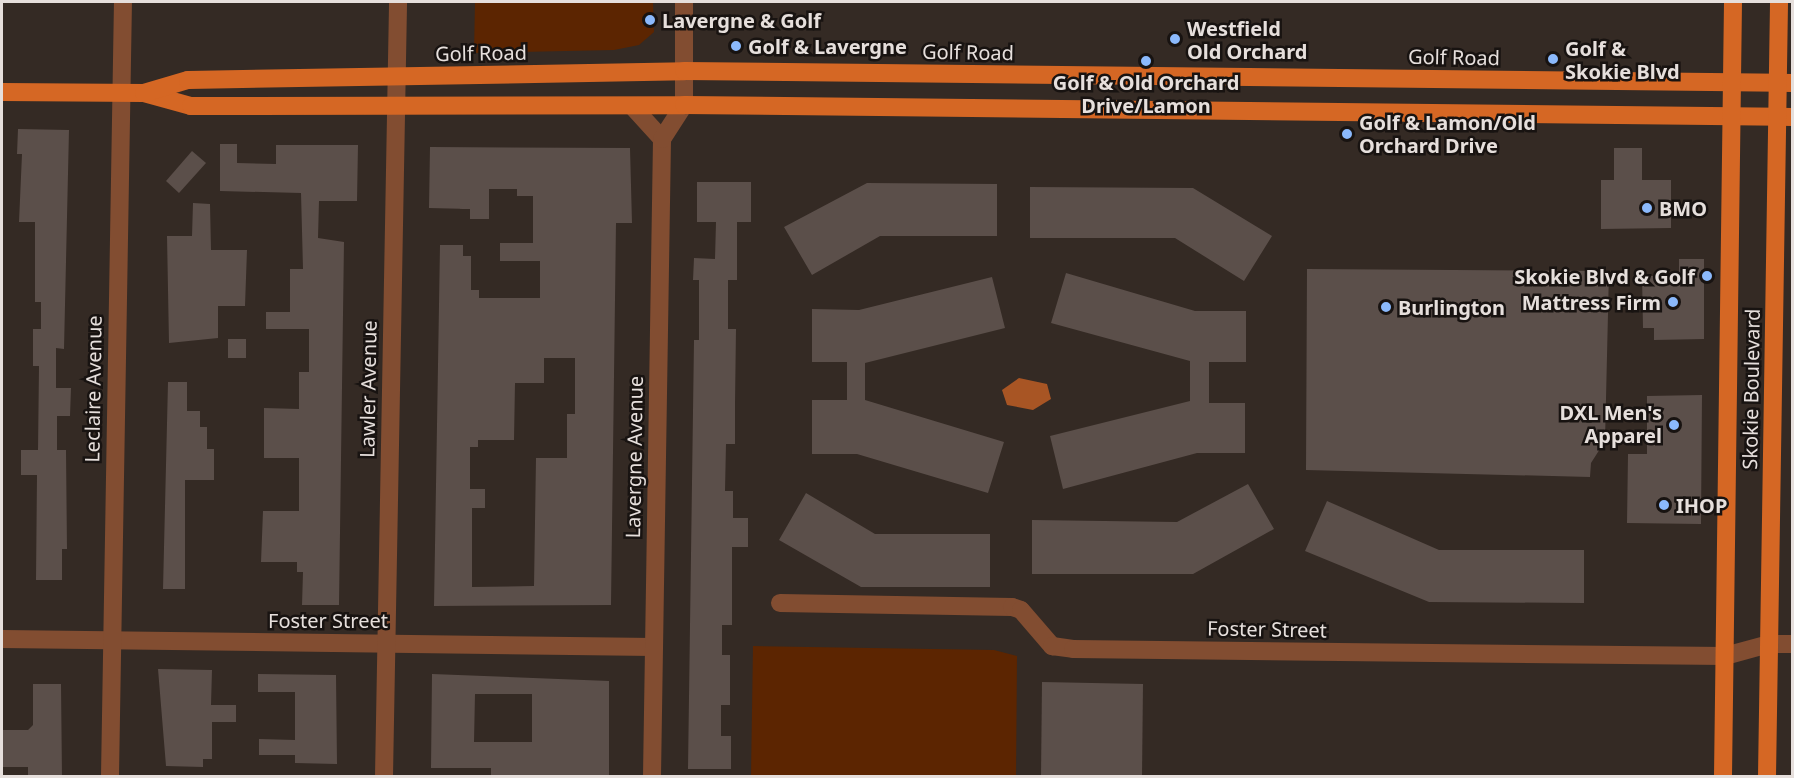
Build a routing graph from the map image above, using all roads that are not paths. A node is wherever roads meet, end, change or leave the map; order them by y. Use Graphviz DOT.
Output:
graph roads {
  1 [pos="123,2"];
  2 [pos="398,2"];
  3 [pos="684,2"];
  4 [pos="1733,2"];
  5 [pos="1779,2"];
  6 [pos="684,71"];
  7 [pos="397,77"];
  8 [pos="1731,82"];
  9 [pos="1785,82"];
  10 [pos="2,92"];
  11 [pos="122,93"];
  12 [pos="144,93"];
  13 [pos="632,105"];
  14 [pos="684,105"];
  15 [pos="397,106"];
  16 [pos="1730,116"];
  17 [pos="1785,117"];
  18 [pos="662,139"];
  19 [pos="780,603"];
  20 [pos="2,639"];
  21 [pos="111,640"];
  22 [pos="386,642"];
  23 [pos="1768,644"];
  24 [pos="1792,644"];
  25 [pos="654,647"];
  26 [pos="1725,656"];
  27 [pos="110,777"];
  28 [pos="384,777"];
  29 [pos="652,777"];
  30 [pos="1723,777"];
  31 [pos="1767,777"];
  1 -- 11 [label="street, Leclaire Avenue"];
  2 -- 7 [label="street, Lawler Avenue"];
  3 -- 6 [label="street"];
  4 -- 8 [label="main road, Skokie Boulevard"];
  5 -- 9 [label="main road, Skokie Boulevard"];
  6 -- 7 [label="main road, Golf Road"];
  6 -- 8 [label="main road, Golf Road"];
  6 -- 14 [label="street"];
  7 -- 12 [label="main road, Golf Road"];
  7 -- 15 [label="street, Lawler Avenue"];
  8 -- 9 [label="main road, Golf Road"];
  8 -- 16 [label="main road, Skokie Boulevard"];
  9 -- 17 [label="main road, Skokie Boulevard"];
  10 -- 11 [label="main road, Golf Road"];
  11 -- 12 [label="main road, Golf Road"];
  11 -- 21 [label="street, Leclaire Avenue"];
  12 -- 15 [label="main road, Golf Road"];
  13 -- 14 [label="main road, Golf Road"];
  13 -- 15 [label="main road, Golf Road"];
  13 -- 18 [label="street"];
  14 -- 16 [label="main road, Golf Road"];
  14 -- 18 [label="street"];
  15 -- 22 [label="street, Lawler Avenue"];
  16 -- 17 [label="main road, Golf Road"];
  16 -- 26 [label="main road, Skokie Boulevard"];
  17 -- 23 [label="main road, Skokie Boulevard"];
  18 -- 25 [label="street, Lavergne Avenue"];
  19 -- 26 [label="street, Foster Street"];
  20 -- 21 [label="street, Foster Street"];
  21 -- 22 [label="street, Foster Street"];
  21 -- 27 [label="street, Leclaire Avenue"];
  22 -- 25 [label="street, Foster Street"];
  22 -- 28 [label="street, Lawler Avenue"];
  23 -- 24 [label="street, Foster Street"];
  23 -- 26 [label="street, Foster Street"];
  23 -- 31 [label="main road, Skokie Boulevard"];
  25 -- 29 [label="street, Lavergne Avenue"];
  26 -- 30 [label="main road, Skokie Boulevard"];
}
